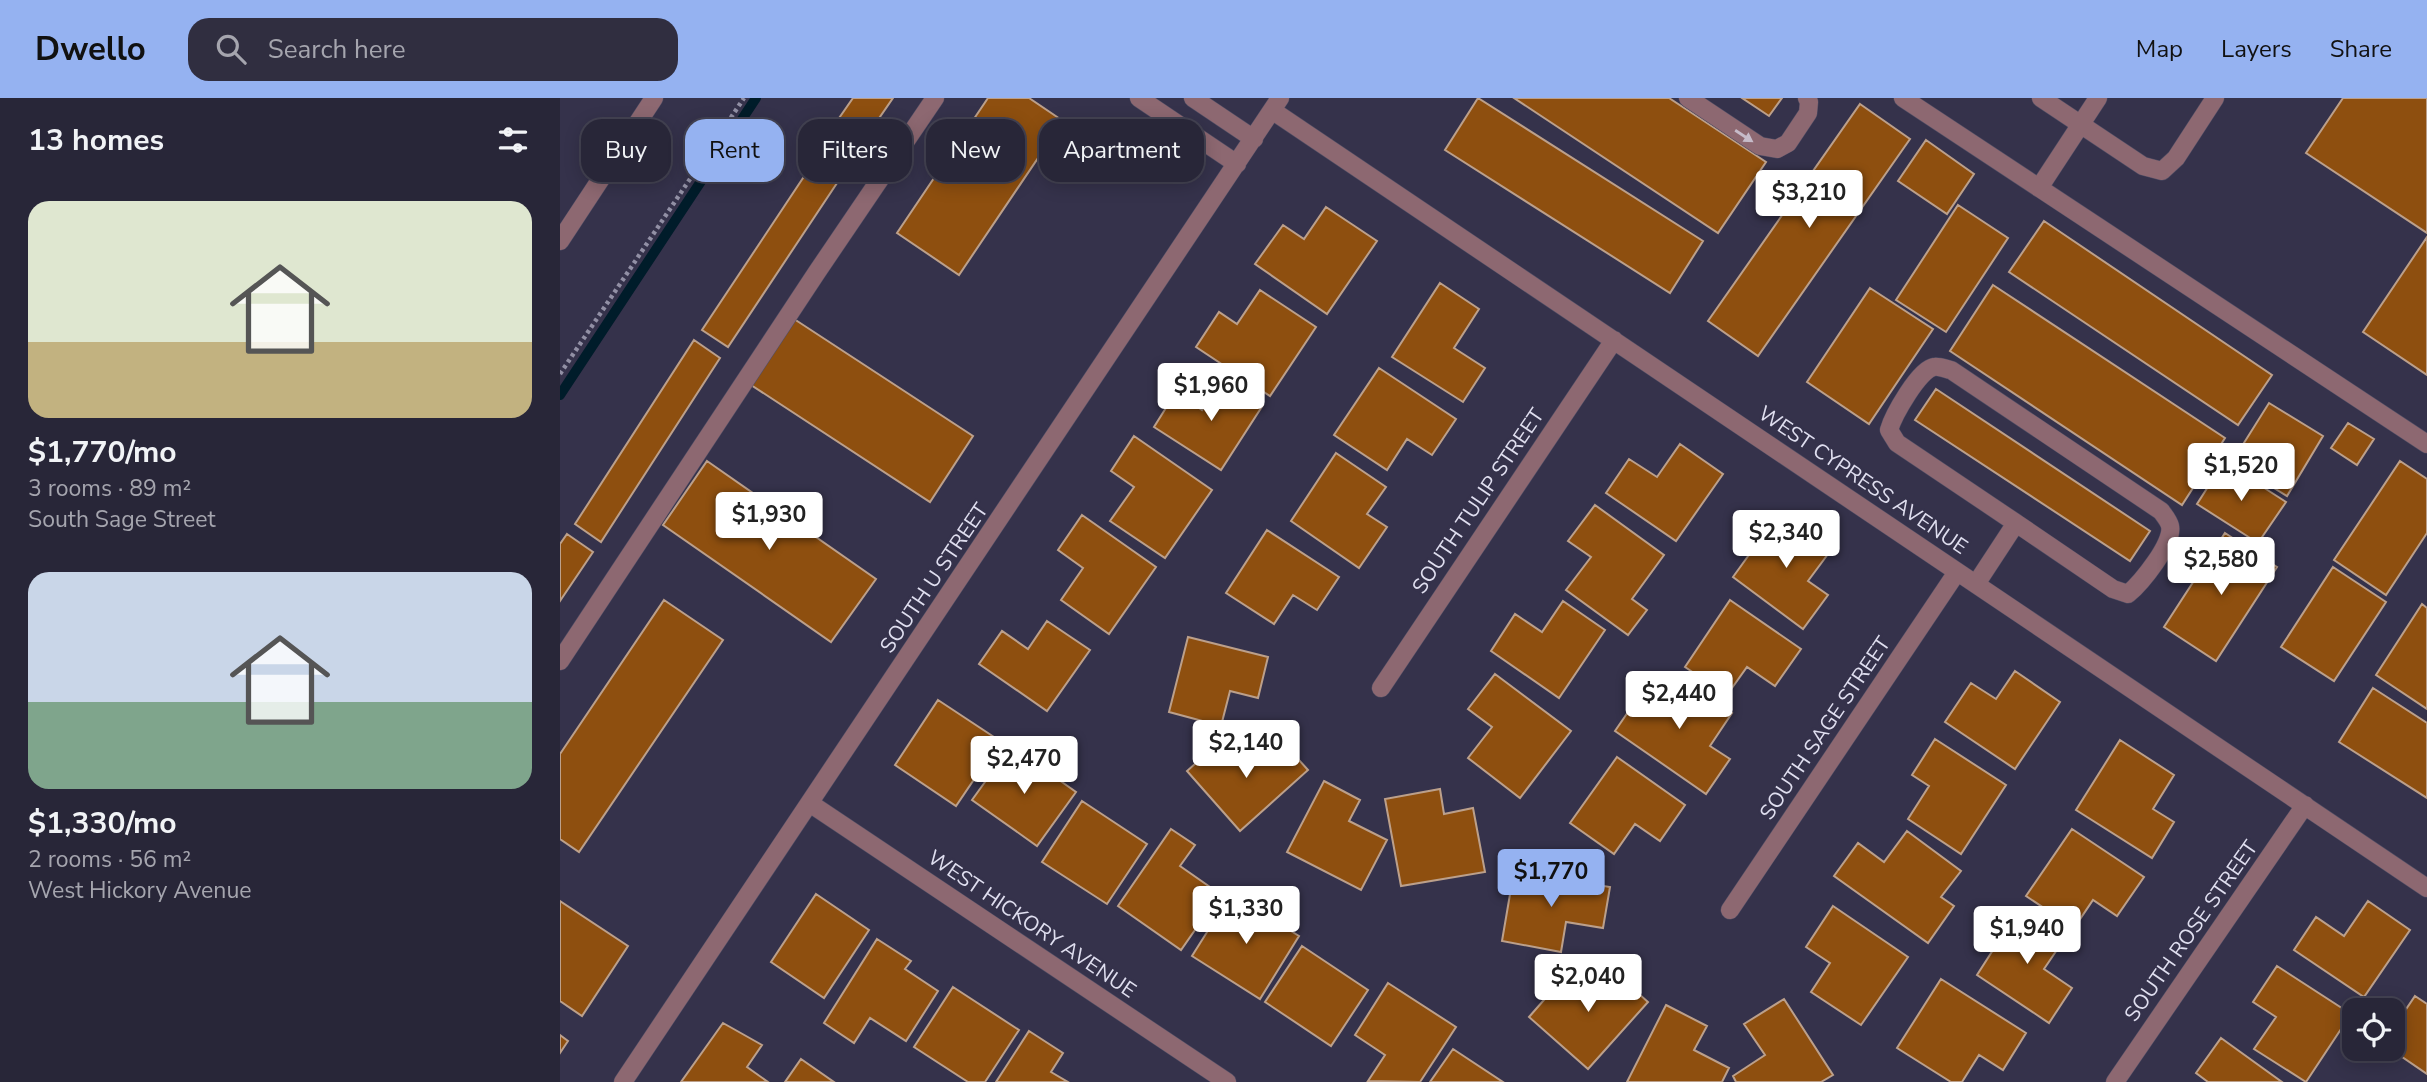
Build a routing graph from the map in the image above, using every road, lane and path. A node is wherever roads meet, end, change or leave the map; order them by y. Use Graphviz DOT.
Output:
graph roads {
  1 [pos="654,98"];
  2 [pos="744,98"];
  3 [pos="935,98"];
  4 [pos="1139,98"];
  5 [pos="1193,98"];
  6 [pos="1688,98"];
  7 [pos="1807,98"];
  8 [pos="1903,98"];
  9 [pos="2041,98"];
  10 [pos="2098,98"];
  11 [pos="2216,98"];
  12 [pos="1277,104"];
  13 [pos="2081,124"];
  14 [pos="1254,139"];
  15 [pos="1237,164"];
  16 [pos="2039,188"];
  17 [pos="560,242"];
  18 [pos="1614,340"];
  19 [pos="560,374"];
  20 [pos="2427,444"];
  21 [pos="2016,523"];
  22 [pos="1958,572"];
  23 [pos="1976,584"];
  24 [pos="560,661"];
  25 [pos="1381,688"];
  26 [pos="811,804"];
  27 [pos="2305,806"];
  28 [pos="2427,888"];
  29 [pos="1730,910"];
  30 [pos="624,1082"];
  31 [pos="1227,1082"];
  32 [pos="2115,1082"];
  1 -- 17 [label="street"];
  2 -- 19 [label="path"];
  3 -- 24 [label="street"];
  4 -- 15 [label="street"];
  5 -- 14 [label="street"];
  6 -- 7 [label="street, one-way"];
  8 -- 16 [label="street"];
  9 -- 13 [label="street"];
  10 -- 13 [label="street"];
  11 -- 13 [label="street"];
  12 -- 14 [label="street, SOUTH U STREET"];
  12 -- 18 [label="street, WEST CYPRESS AVENUE"];
  13 -- 16 [label="street"];
  14 -- 15 [label="street, SOUTH U STREET"];
  15 -- 26 [label="street, SOUTH U STREET"];
  16 -- 20 [label="street"];
  18 -- 22 [label="street, WEST CYPRESS AVENUE"];
  18 -- 25 [label="street, SOUTH TULIP STREET"];
  21 -- 21 [label="street"];
  21 -- 23 [label="street"];
  22 -- 23 [label="street, WEST CYPRESS AVENUE"];
  22 -- 29 [label="street, SOUTH SAGE STREET"];
  23 -- 27 [label="street, WEST CYPRESS AVENUE"];
  26 -- 30 [label="street, SOUTH U STREET"];
  26 -- 31 [label="street, WEST HICKORY AVENUE"];
  27 -- 28 [label="street, WEST CYPRESS AVENUE"];
  27 -- 32 [label="street, SOUTH ROSE STREET"];
}
